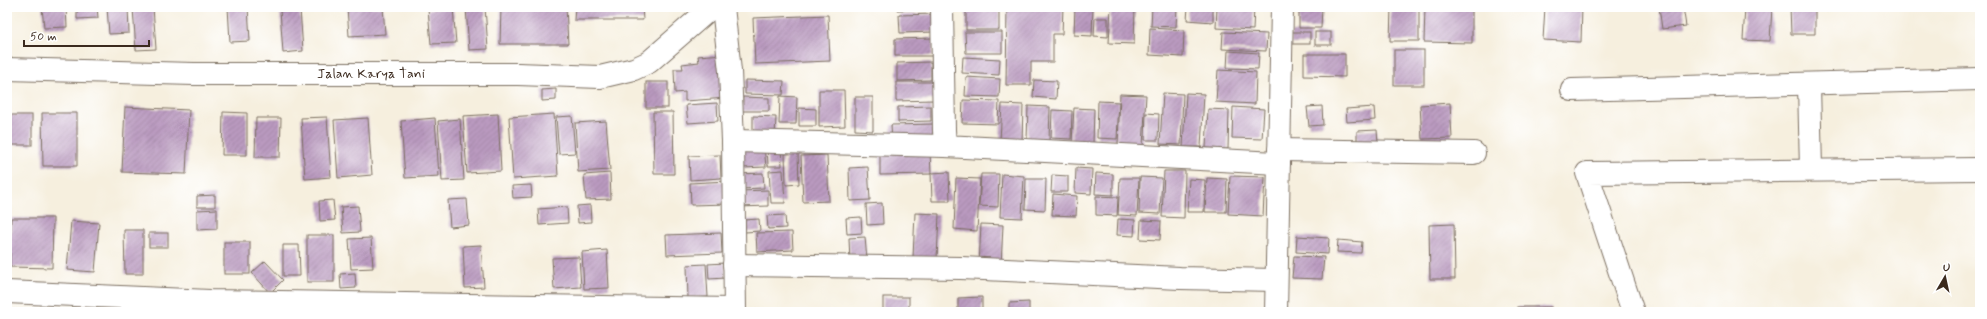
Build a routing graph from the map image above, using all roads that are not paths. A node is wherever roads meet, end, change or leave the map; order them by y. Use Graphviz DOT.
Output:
graph roads {
  1 [pos="712,7"];
  2 [pos="724,7"];
  3 [pos="942,7"];
  4 [pos="1282,7"];
  5 [pos="7,69"];
  6 [pos="1980,79"];
  7 [pos="1809,84"];
  8 [pos="1572,90"];
  9 [pos="733,141"];
  10 [pos="946,146"];
  11 [pos="1474,153"];
  12 [pos="1279,156"];
  13 [pos="1980,169"];
  14 [pos="1811,170"];
  15 [pos="734,265"];
  16 [pos="1276,280"];
  17 [pos="7,292"];
  18 [pos="734,311"];
  19 [pos="1276,312"];
  20 [pos="1633,312"];
  1 -- 5 [label="street, Jalan Karya Tani"];
  2 -- 9 [label="street"];
  3 -- 10 [label="street"];
  4 -- 12 [label="street"];
  6 -- 7 [label="street"];
  7 -- 8 [label="street"];
  7 -- 14 [label="street"];
  9 -- 10 [label="street"];
  9 -- 15 [label="street"];
  10 -- 12 [label="street"];
  11 -- 12 [label="street"];
  12 -- 16 [label="street"];
  13 -- 14 [label="street"];
  14 -- 20 [label="street"];
  15 -- 16 [label="street"];
  15 -- 18 [label="street"];
  16 -- 19 [label="street"];
  17 -- 18 [label="street"];
}
